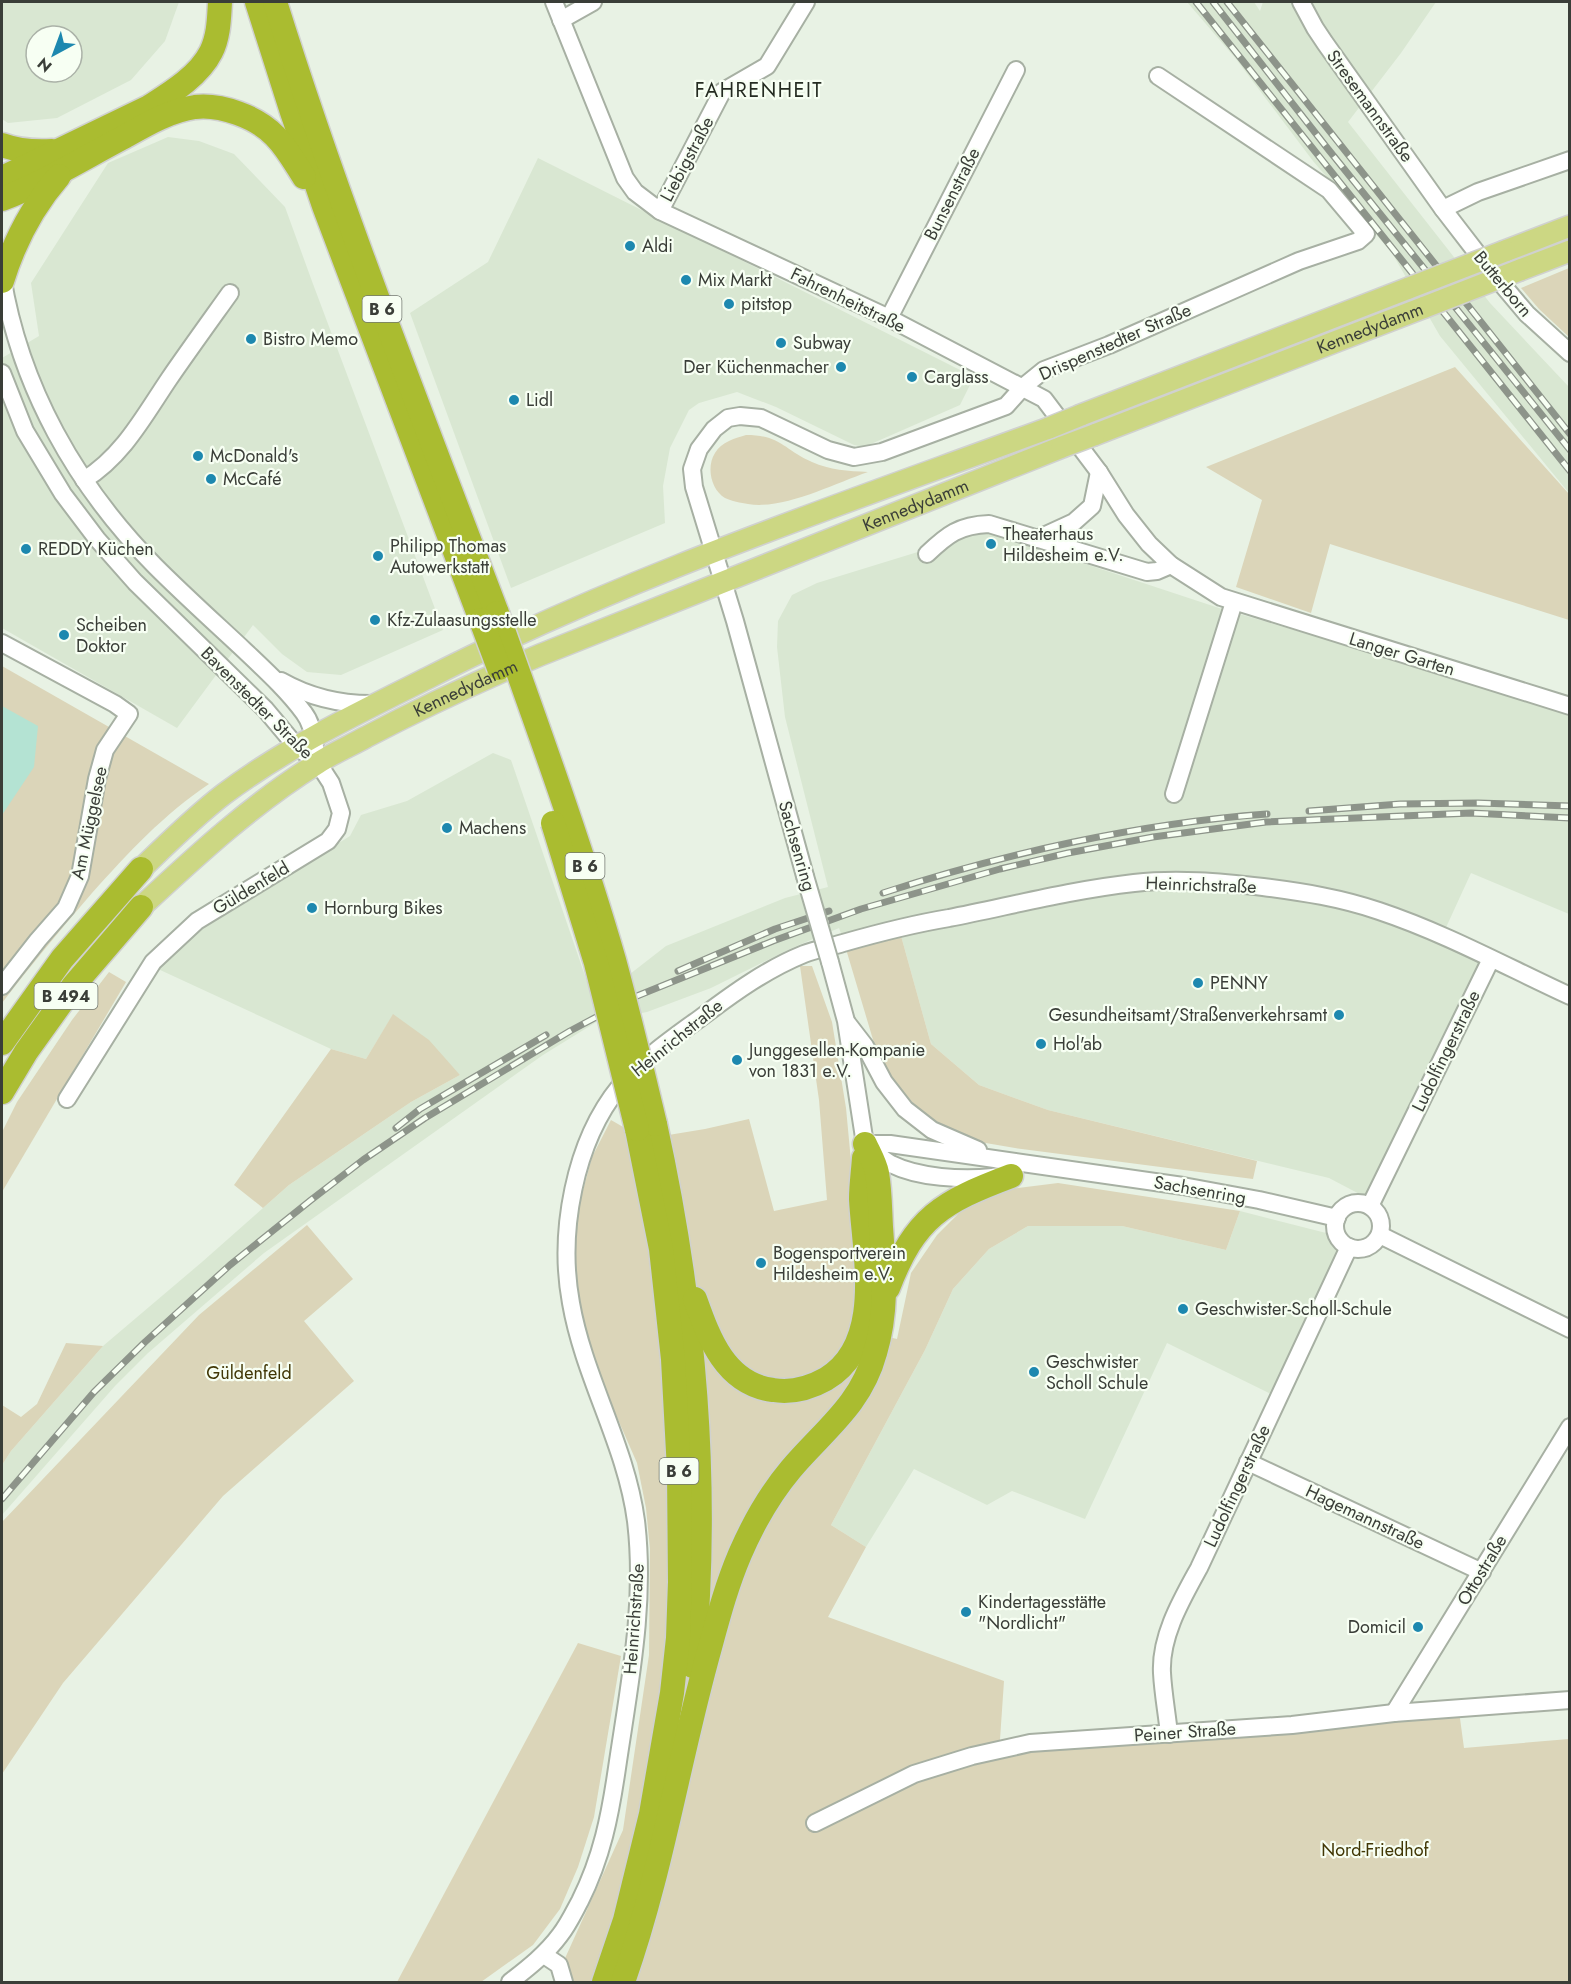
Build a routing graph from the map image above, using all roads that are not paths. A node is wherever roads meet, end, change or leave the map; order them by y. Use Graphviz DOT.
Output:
graph roads {
  1 [pos="220,2"];
  2 [pos="257,2"];
  3 [pos="276,2"];
  4 [pos="554,2"];
  5 [pos="593,2"];
  6 [pos="806,2"];
  7 [pos="1301,2"];
  8 [pos="561,20"];
  9 [pos="1016,70"];
  10 [pos="1158,76"];
  11 [pos="2,145"];
  12 [pos="62,159"];
  13 [pos="1569,160"];
  14 [pos="2,178"];
  15 [pos="2,199"];
  16 [pos="324,206"];
  17 [pos="1443,209"];
  18 [pos="660,211"];
  19 [pos="1569,226"];
  20 [pos="1569,251"];
  21 [pos="2,276"];
  22 [pos="2,281"];
  23 [pos="230,293"];
  24 [pos="889,318"];
  25 [pos="1569,353"];
  26 [pos="2,373"];
  27 [pos="1023,387"];
  28 [pos="1099,472"];
  29 [pos="84,480"];
  30 [pos="1037,539"];
  31 [pos="714,552"];
  32 [pos="927,554"];
  33 [pos="1171,565"];
  34 [pos="723,582"];
  35 [pos="1234,602"];
  36 [pos="489,617"];
  37 [pos="2,643"];
  38 [pos="273,677"];
  39 [pos="378,704"];
  40 [pos="1569,706"];
  41 [pos="305,741"];
  42 [pos="318,763"];
  43 [pos="1174,794"];
  44 [pos="141,869"];
  45 [pos="141,908"];
  46 [pos="1491,959"];
  47 [pos="2,986"];
  48 [pos="1569,996"];
  49 [pos="846,1021"];
  50 [pos="2,1043"];
  51 [pos="2,1092"];
  52 [pos="67,1099"];
  53 [pos="646,1126"];
  54 [pos="865,1144"];
  55 [pos="1008,1168"];
  56 [pos="1370,1206"];
  57 [pos="1337,1218"];
  58 [pos="1380,1235"];
  59 [pos="678,1240"];
  60 [pos="1349,1247"];
  61 [pos="886,1293"];
  62 [pos="1569,1329"];
  63 [pos="1569,1427"];
  64 [pos="1248,1462"];
  65 [pos="1482,1572"];
  66 [pos="1569,1700"];
  67 [pos="1394,1713"];
  68 [pos="1169,1734"];
  69 [pos="683,1752"];
  70 [pos="660,1815"];
  71 [pos="815,1823"];
  72 [pos="654,1842"];
  73 [pos="544,1955"];
  74 [pos="510,1983"];
  75 [pos="564,1983"];
  76 [pos="604,1983"];
  77 [pos="623,1983"];
  1 -- 12 [label="highway"];
  2 -- 16 [label="highway, B 6"];
  3 -- 36 [label="highway, B 6"];
  4 -- 8 [label="street, Fahrenheitstraße"];
  5 -- 8 [label="street"];
  6 -- 18 [label="street, Liebigstraße"];
  7 -- 17 [label="street, Stresemannstraße"];
  8 -- 18 [label="street, Fahrenheitstraße"];
  9 -- 24 [label="street, Bunsenstraße"];
  10 -- 27 [label="street, Drispenstedter Straße"];
  11 -- 12 [label="highway"];
  12 -- 14 [label="highway"];
  12 -- 15 [label="highway"];
  12 -- 16 [label="highway"];
  12 -- 22 [label="highway"];
  13 -- 17 [label="street"];
  16 -- 36 [label="highway, B 6"];
  17 -- 25 [label="street, Butterborn"];
  18 -- 24 [label="street, Fahrenheitstraße"];
  19 -- 31 [label="main road, Kennedydamm, bridge"];
  20 -- 34 [label="main road, Kennedydamm, bridge"];
  21 -- 22 [label="street, Bavenstedter Straße"];
  22 -- 29 [label="street, Bavenstedter Straße"];
  23 -- 29 [label="street"];
  24 -- 27 [label="street, Fahrenheitstraße"];
  26 -- 41 [label="street, Bavenstedter Straße"];
  27 -- 28 [label="street, Langer Garten"];
  27 -- 31 [label="street, Drispenstedter Straße"];
  28 -- 30 [label="street"];
  28 -- 33 [label="street, Langer Garten"];
  29 -- 38 [label="street, Bavenstedter Straße"];
  30 -- 32 [label="street"];
  30 -- 33 [label="street"];
  31 -- 34 [label="street, Sachsenring"];
  31 -- 39 [label="main road, Kennedydamm / B 494"];
  33 -- 35 [label="street, Langer Garten"];
  34 -- 42 [label="main road, Kennedydamm / B 494"];
  34 -- 49 [label="street, Sachsenring, bridge"];
  35 -- 40 [label="street, Langer Garten"];
  35 -- 43 [label="street"];
  36 -- 53 [label="highway, B 6, bridge"];
  37 -- 47 [label="street, Am Müggelsee"];
  38 -- 39 [label="street"];
  38 -- 41 [label="street, Bavenstedter Straße"];
  39 -- 41 [label="main road, Kennedydamm / B 494"];
  41 -- 42 [label="street, Bavenstedter Straße"];
  41 -- 44 [label="main road, B 494"];
  42 -- 45 [label="main road, Kennedydamm / B 494"];
  42 -- 52 [label="street, Güldenfeld"];
  44 -- 50 [label="highway, B 494"];
  45 -- 51 [label="highway, B 494"];
  46 -- 48 [label="street, Heinrichstraße"];
  46 -- 56 [label="street, Ludolfingerstraße"];
  46 -- 73 [label="street, Heinrichstraße"];
  49 -- 54 [label="street, Sachsenring"];
  49 -- 55 [label="street"];
  53 -- 59 [label="highway, B 6"];
  53 -- 70 [label="highway, B 6"];
  54 -- 55 [label="street, Sachsenring"];
  54 -- 55 [label="street, Sachsenring"];
  54 -- 59 [label="highway"];
  54 -- 61 [label="highway"];
  55 -- 57 [label="street, Sachsenring"];
  55 -- 61 [label="highway"];
  56 -- 57 [label="street"];
  56 -- 58 [label="street"];
  57 -- 60 [label="street"];
  58 -- 60 [label="street"];
  58 -- 62 [label="street"];
  59 -- 69 [label="highway, B 6"];
  60 -- 64 [label="street, Ludolfingerstraße"];
  61 -- 69 [label="highway"];
  63 -- 65 [label="street, Ottostraße"];
  64 -- 65 [label="street, Hagemannstraße"];
  64 -- 68 [label="street, Ludolfingerstraße"];
  65 -- 67 [label="street, Ottostraße"];
  66 -- 67 [label="street, Peiner Straße"];
  67 -- 68 [label="street, Peiner Straße"];
  68 -- 71 [label="street, Peiner Straße"];
  69 -- 70 [label="highway, B 6"];
  70 -- 72 [label="highway, B 6"];
  72 -- 76 [label="highway, B 6"];
  72 -- 77 [label="highway, B 6"];
  73 -- 74 [label="street, Heinrichstraße"];
  73 -- 75 [label="street"];
}
